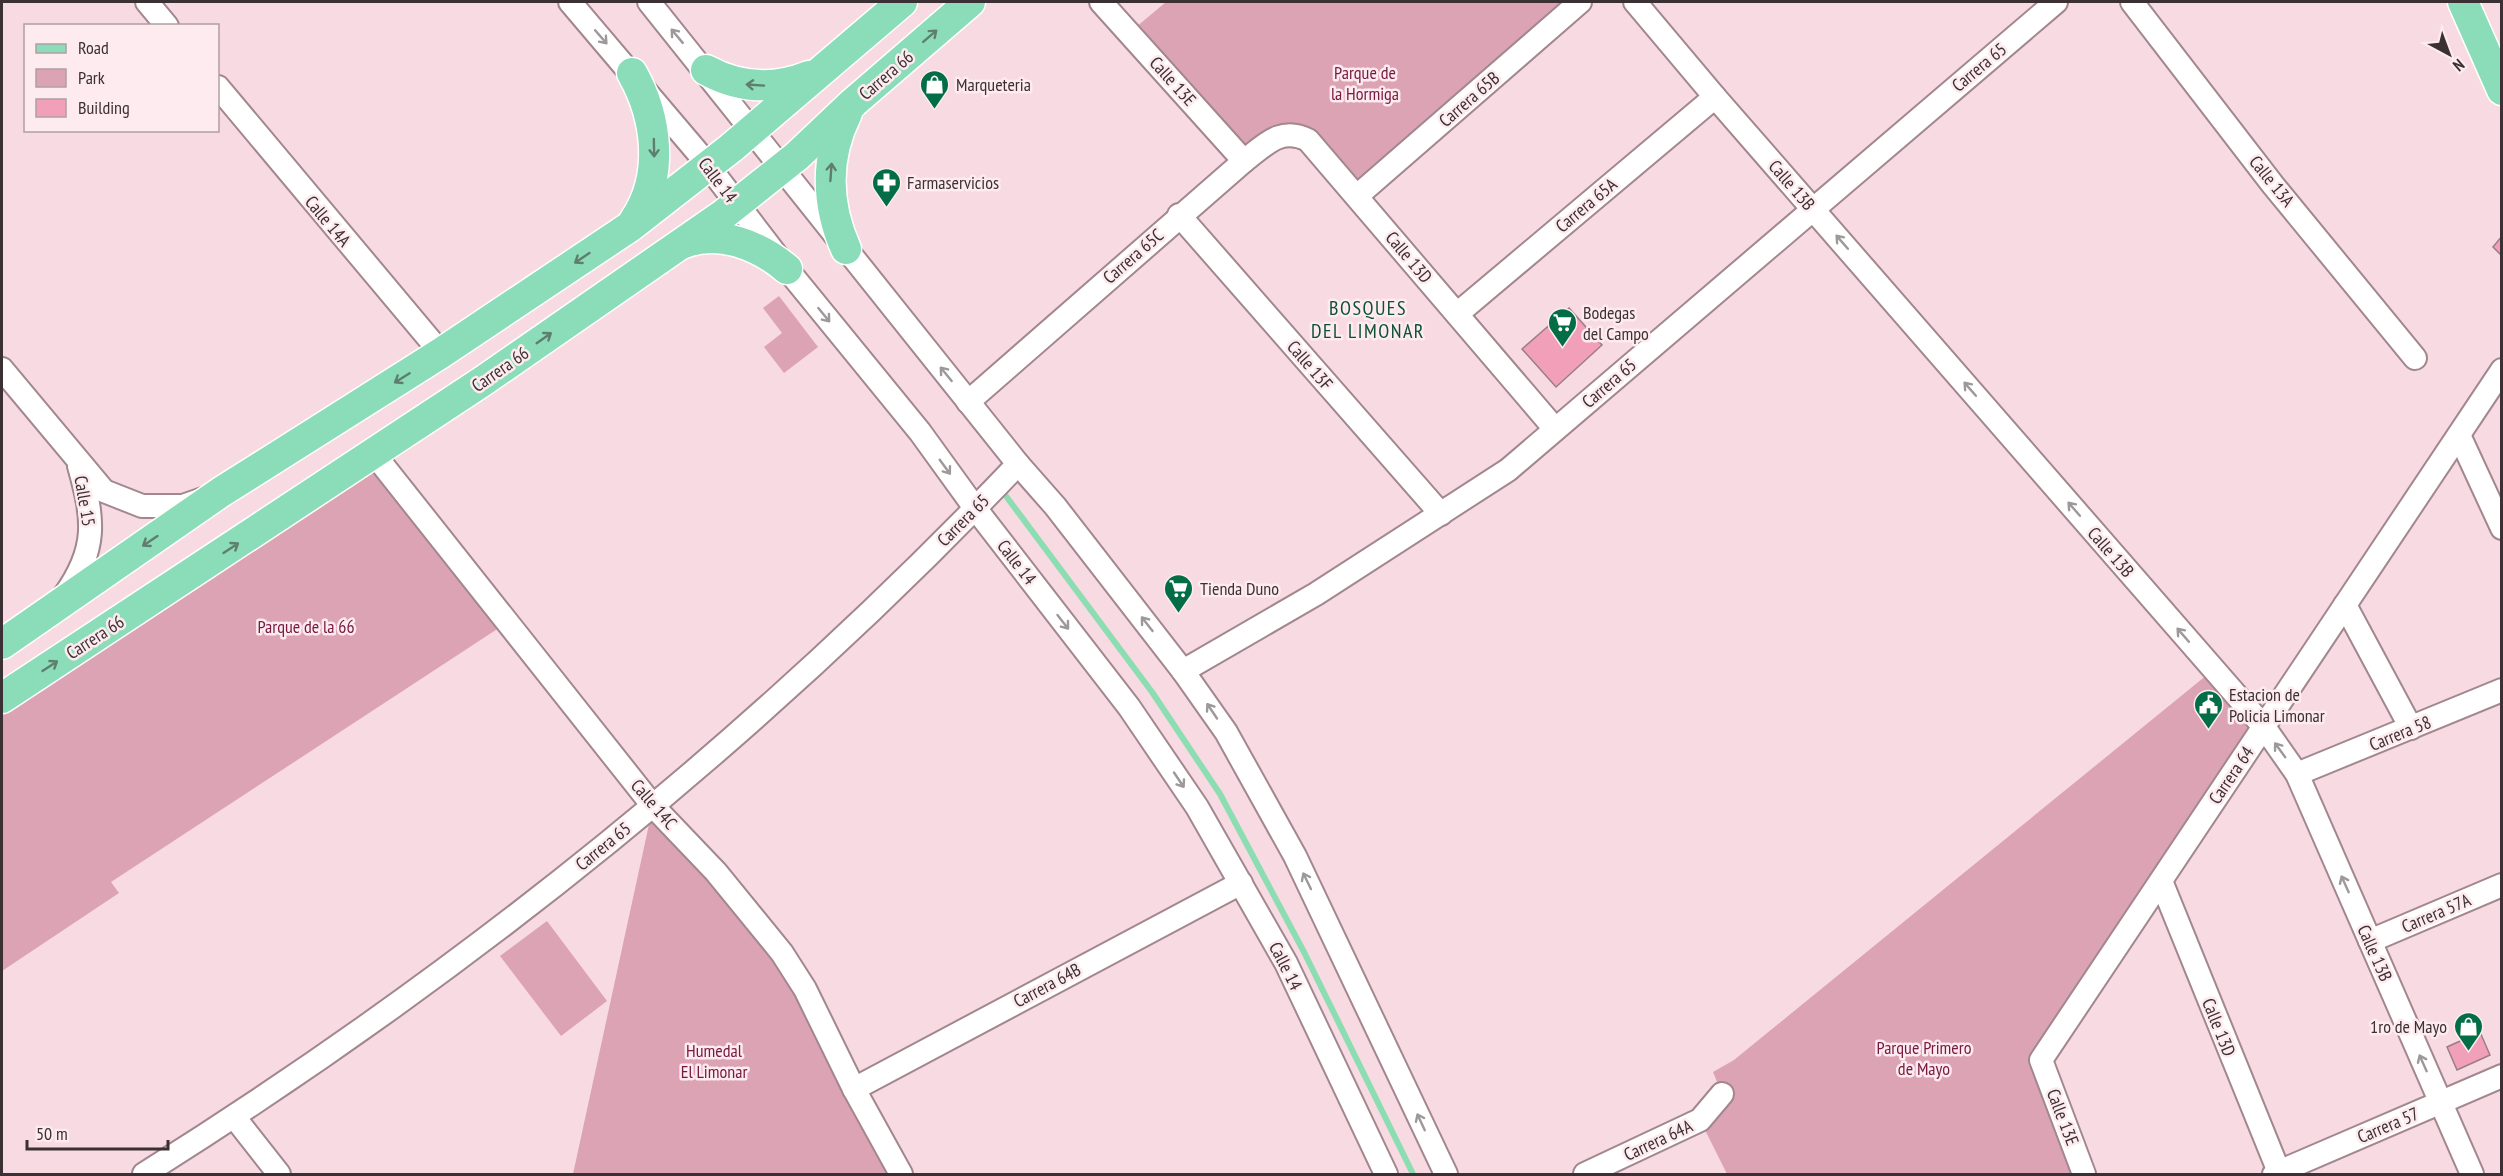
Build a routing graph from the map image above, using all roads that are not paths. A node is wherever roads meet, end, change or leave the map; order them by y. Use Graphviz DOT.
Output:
graph roads {
  1 [pos="147,2"];
  2 [pos="570,2"];
  3 [pos="649,2"];
  4 [pos="902,2"];
  5 [pos="970,2"];
  6 [pos="1101,2"];
  7 [pos="1581,2"];
  8 [pos="1635,2"];
  9 [pos="2056,2"];
  10 [pos="2132,2"];
  11 [pos="2463,2"];
  12 [pos="165,24"];
  13 [pos="829,62"];
  14 [pos="706,70"];
  15 [pos="632,73"];
  16 [pos="219,88"];
  17 [pos="2502,90"];
  18 [pos="1715,97"];
  19 [pos="854,102"];
  20 [pos="753,129"];
  21 [pos="1308,140"];
  22 [pos="1244,160"];
  23 [pos="708,166"];
  24 [pos="782,169"];
  25 [pos="1357,196"];
  26 [pos="736,205"];
  27 [pos="1813,209"];
  28 [pos="1179,215"];
  29 [pos="631,226"];
  30 [pos="678,245"];
  31 [pos="846,249"];
  32 [pos="787,270"];
  33 [pos="1457,314"];
  34 [pos="441,353"];
  35 [pos="2415,358"];
  36 [pos="2,369"];
  37 [pos="2502,370"];
  38 [pos="968,402"];
  39 [pos="1555,429"];
  40 [pos="2459,435"];
  41 [pos="374,454"];
  42 [pos="77,462"];
  43 [pos="1018,464"];
  44 [pos="221,492"];
  45 [pos="975,508"];
  46 [pos="1441,514"];
  47 [pos="2502,528"];
  48 [pos="59,603"];
  49 [pos="2345,605"];
  50 [pos="2,644"];
  51 [pos="1183,671"];
  52 [pos="2502,690"];
  53 [pos="2,698"];
  54 [pos="2264,727"];
  55 [pos="2411,728"];
  56 [pos="2297,774"];
  57 [pos="653,806"];
  58 [pos="2161,881"];
  59 [pos="1241,883"];
  60 [pos="2502,885"];
  61 [pos="2370,941"];
  62 [pos="2041,1060"];
  63 [pos="2502,1076"];
  64 [pos="854,1089"];
  65 [pos="1722,1094"];
  66 [pos="2440,1103"];
  67 [pos="235,1118"];
  68 [pos="2276,1173"];
  69 [pos="144,1174"];
  70 [pos="279,1174"];
  71 [pos="901,1174"];
  72 [pos="1386,1174"];
  73 [pos="1446,1174"];
  74 [pos="1585,1174"];
  75 [pos="2084,1174"];
  76 [pos="2472,1174"];
  1 -- 12 [label="street"];
  2 -- 15 [label="street, Calle 14, one-way"];
  14 -- 3 [label="street, one-way"];
  4 -- 13 [label="main road"];
  19 -- 5 [label="main road, Carrera 66, one-way"];
  6 -- 22 [label="street, Calle 13E"];
  7 -- 25 [label="street, Carrera 65B"];
  8 -- 18 [label="street, Calle 13B"];
  9 -- 27 [label="street, Carrera 65"];
  10 -- 35 [label="street, Calle 13A"];
  11 -- 17 [label="main road"];
  13 -- 14 [label="main road, one-way"];
  13 -- 20 [label="main road"];
  14 -- 20 [label="street"];
  15 -- 23 [label="street, Calle 14"];
  15 -- 29 [label="main road, one-way"];
  16 -- 34 [label="street, Calle 14A"];
  18 -- 27 [label="street, Calle 13B"];
  18 -- 33 [label="street, Carrera 65A"];
  19 -- 24 [label="main road, Carrera 66"];
  31 -- 19 [label="main road, one-way"];
  20 -- 23 [label="main road"];
  20 -- 24 [label="street"];
  21 -- 22 [label="street, Carrera 65C"];
  21 -- 25 [label="street, Calle 13D"];
  22 -- 28 [label="street, Carrera 65C"];
  23 -- 26 [label="street, Calle 14"];
  23 -- 29 [label="main road"];
  24 -- 26 [label="main road, Carrera 66"];
  24 -- 31 [label="street"];
  25 -- 33 [label="street, Calle 13D"];
  26 -- 30 [label="main road, Carrera 66"];
  26 -- 32 [label="street, Calle 14"];
  27 -- 39 [label="street, Carrera 65"];
  54 -- 27 [label="street, Calle 13B, one-way"];
  28 -- 38 [label="street, Carrera 65C"];
  28 -- 46 [label="street, Calle 13F"];
  29 -- 34 [label="main road, one-way"];
  30 -- 32 [label="main road"];
  41 -- 30 [label="main road, Carrera 66, one-way"];
  38 -- 31 [label="street, one-way"];
  32 -- 45 [label="street, Calle 14, one-way"];
  33 -- 39 [label="street, Calle 13D"];
  34 -- 44 [label="main road, one-way"];
  36 -- 42 [label="street, Calle 15"];
  37 -- 40 [label="street, Carrera 64"];
  38 -- 43 [label="street"];
  39 -- 46 [label="street, Carrera 65"];
  40 -- 47 [label="street"];
  40 -- 49 [label="street, Carrera 64"];
  53 -- 41 [label="main road, Carrera 66, one-way"];
  41 -- 57 [label="street, Calle 14C"];
  42 -- 44 [label="street, Calle 15"];
  42 -- 48 [label="street, Calle 15"];
  43 -- 45 [label="street, Carrera 65"];
  51 -- 43 [label="street, one-way"];
  44 -- 48 [label="main road, one-way"];
  45 -- 57 [label="street, Carrera 65"];
  45 -- 59 [label="street, Calle 14, one-way"];
  46 -- 51 [label="street, Carrera 65"];
  48 -- 50 [label="main road"];
  49 -- 54 [label="street, Carrera 64"];
  49 -- 55 [label="street"];
  73 -- 51 [label="street, one-way"];
  52 -- 55 [label="street, Carrera 58"];
  56 -- 54 [label="street, Calle 13B, one-way"];
  54 -- 58 [label="street, Carrera 64"];
  55 -- 56 [label="street, Carrera 58"];
  61 -- 56 [label="street, Calle 13B, one-way"];
  57 -- 64 [label="street, Calle 14C"];
  57 -- 67 [label="street, Carrera 65"];
  58 -- 62 [label="street, Carrera 64"];
  58 -- 68 [label="street, Calle 13D"];
  59 -- 64 [label="street, Carrera 64B"];
  59 -- 72 [label="street, Calle 14"];
  60 -- 61 [label="street, Carrera 57A"];
  66 -- 61 [label="street, Calle 13B, one-way"];
  62 -- 75 [label="street, Calle 13E"];
  63 -- 66 [label="street, Carrera 57"];
  64 -- 71 [label="street, Calle 14C"];
  65 -- 74 [label="street, Carrera 64A"];
  66 -- 68 [label="street, Carrera 57"];
  66 -- 76 [label="street, Calle 13B"];
  67 -- 69 [label="street, Carrera 65"];
  67 -- 70 [label="street"];
}
